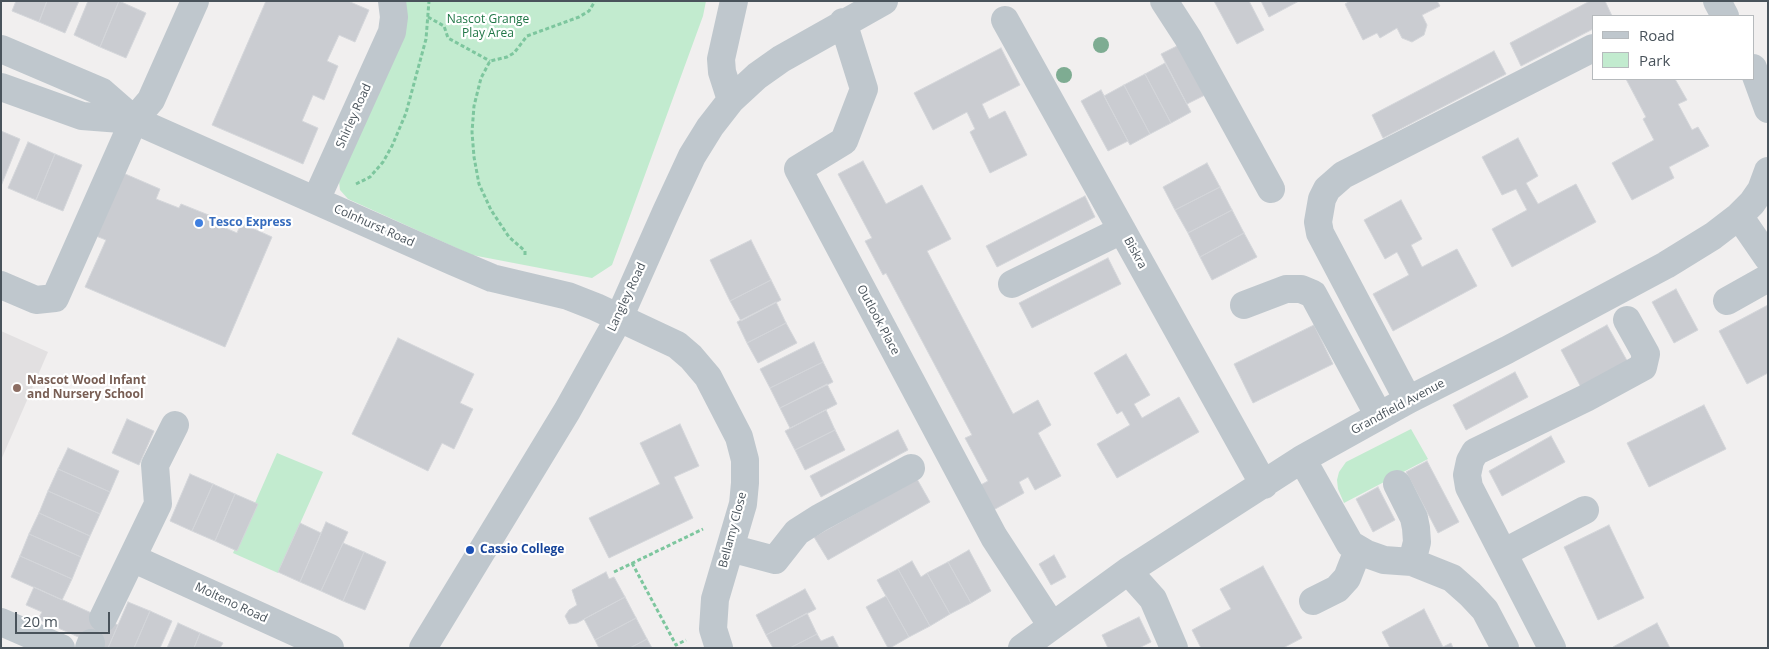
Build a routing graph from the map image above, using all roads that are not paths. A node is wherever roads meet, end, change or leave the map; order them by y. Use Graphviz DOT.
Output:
graph roads {
  1 [pos="195,1"];
  2 [pos="392,1"];
  3 [pos="734,1"];
  4 [pos="884,1"];
  5 [pos="1164,1"];
  6 [pos="1717,1"];
  7 [pos="1724,15"];
  8 [pos="1005,20"];
  9 [pos="843,22"];
  10 [pos="1,49"];
  11 [pos="1592,49"];
  12 [pos="1754,71"];
  13 [pos="1,87"];
  14 [pos="731,100"];
  15 [pos="1768,109"];
  16 [pos="134,120"];
  17 [pos="1768,171"];
  18 [pos="1271,190"];
  19 [pos="316,200"];
  20 [pos="1739,216"];
  21 [pos="1122,230"];
  22 [pos="1768,258"];
  23 [pos="1768,278"];
  24 [pos="1012,284"];
  25 [pos="1,285"];
  26 [pos="1727,301"];
  27 [pos="1244,305"];
  28 [pos="619,318"];
  29 [pos="1627,320"];
  30 [pos="1408,400"];
  31 [pos="1379,416"];
  32 [pos="175,425"];
  33 [pos="1302,459"];
  34 [pos="911,468"];
  35 [pos="1397,484"];
  36 [pos="1264,485"];
  37 [pos="1585,510"];
  38 [pos="734,536"];
  39 [pos="1358,550"];
  40 [pos="1504,553"];
  41 [pos="132,558"];
  42 [pos="1412,562"];
  43 [pos="1128,571"];
  44 [pos="1313,601"];
  45 [pos="103,618"];
  46 [pos="1,622"];
  47 [pos="1052,626"];
  48 [pos="716,636"];
  49 [pos="1171,646"];
  50 [pos="62,648"];
  51 [pos="330,648"];
  52 [pos="423,648"];
  53 [pos="1022,648"];
  54 [pos="1505,648"];
  55 [pos="1552,648"];
  1 -- 16 [label="street"];
  2 -- 19 [label="street, Shirley Road"];
  3 -- 14 [label="street"];
  4 -- 9 [label="street, Langley Road"];
  5 -- 18 [label="street"];
  6 -- 7 [label="street"];
  8 -- 21 [label="street, Biskra"];
  9 -- 14 [label="street, Langley Road"];
  9 -- 47 [label="street, Outlook Place"];
  10 -- 16 [label="street, Colnhurst Road"];
  11 -- 30 [label="street"];
  12 -- 15 [label="street"];
  13 -- 16 [label="street, Colnhurst Road"];
  14 -- 28 [label="street, Langley Road"];
  16 -- 19 [label="street, Colnhurst Road"];
  16 -- 25 [label="street"];
  17 -- 20 [label="street, Grandfield Avenue"];
  19 -- 28 [label="street, Colnhurst Road"];
  20 -- 22 [label="street"];
  20 -- 30 [label="street, Grandfield Avenue"];
  21 -- 24 [label="street"];
  21 -- 36 [label="street, Biskra"];
  23 -- 26 [label="street"];
  27 -- 31 [label="street"];
  28 -- 38 [label="street, Bellamy Close"];
  28 -- 52 [label="street, Langley Road"];
  29 -- 40 [label="street"];
  30 -- 31 [label="street, Grandfield Avenue"];
  31 -- 33 [label="street, Grandfield Avenue"];
  32 -- 41 [label="street"];
  33 -- 36 [label="street, Grandfield Avenue"];
  33 -- 39 [label="street"];
  34 -- 38 [label="street"];
  35 -- 42 [label="street"];
  36 -- 43 [label="street, Grandfield Avenue"];
  37 -- 40 [label="street"];
  38 -- 48 [label="street, Bellamy Close"];
  39 -- 42 [label="street"];
  39 -- 44 [label="street"];
  40 -- 55 [label="street"];
  41 -- 45 [label="street"];
  41 -- 51 [label="street, Molteno Road"];
  42 -- 54 [label="street"];
  43 -- 47 [label="street, Grandfield Avenue"];
  43 -- 49 [label="street"];
  46 -- 50 [label="street"];
  47 -- 53 [label="street, Grandfield Avenue"];
}
